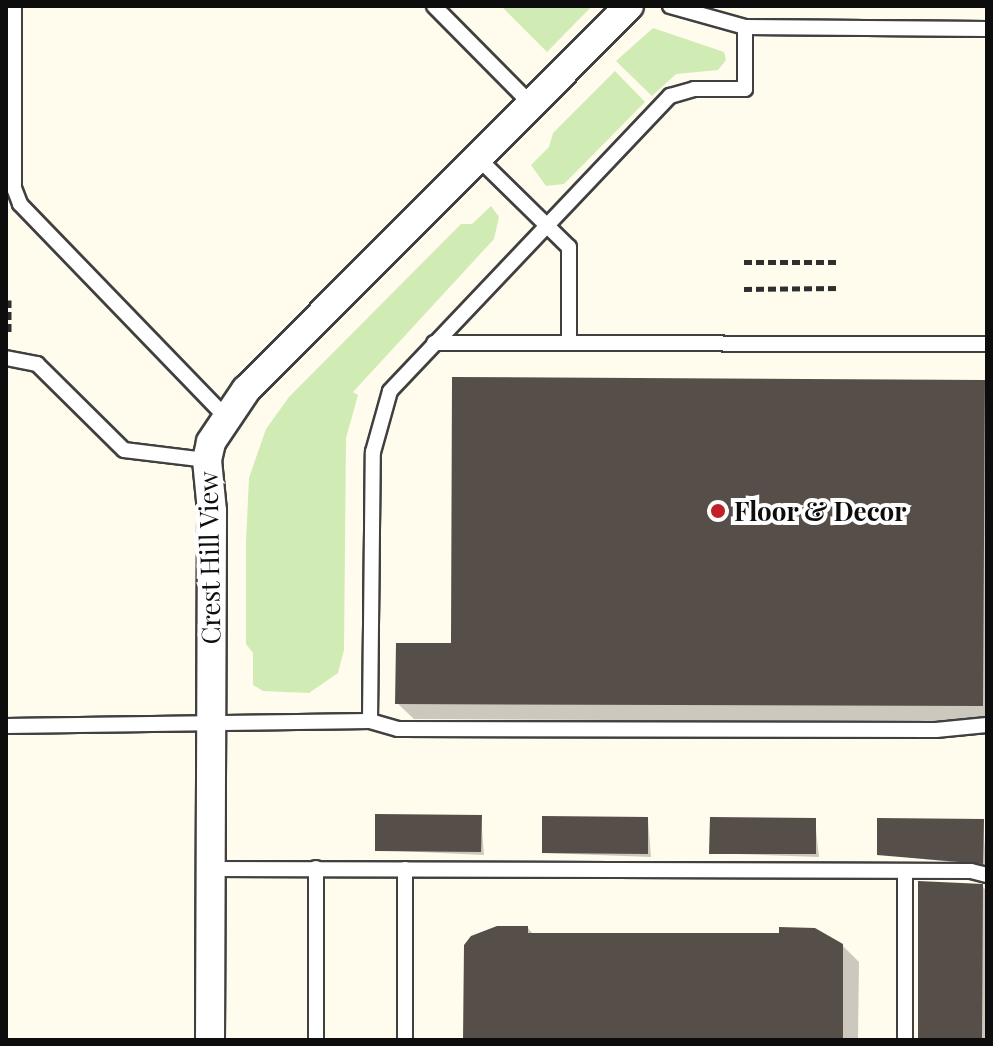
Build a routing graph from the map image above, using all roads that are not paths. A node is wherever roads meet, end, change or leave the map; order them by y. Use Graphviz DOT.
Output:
graph roads {
  1 [pos="14,6"];
  2 [pos="434,6"];
  3 [pos="629,6"];
  4 [pos="670,6"];
  5 [pos="745,27"];
  6 [pos="987,29"];
  7 [pos="532,105"];
  8 [pos="479,159"];
  9 [pos="547,225"];
  10 [pos="434,343"];
  11 [pos="569,343"];
  12 [pos="987,344"];
  13 [pos="7,358"];
  14 [pos="226,417"];
  15 [pos="207,460"];
  16 [pos="370,721"];
  17 [pos="987,725"];
  18 [pos="6,726"];
  19 [pos="210,726"];
  20 [pos="316,868"];
  21 [pos="210,869"];
  22 [pos="405,869"];
  23 [pos="905,871"];
  24 [pos="987,875"];
  25 [pos="210,1040"];
  26 [pos="316,1040"];
  27 [pos="405,1040"];
  28 [pos="905,1040"];
  1 -- 14 [label="lane"];
  2 -- 7 [label="lane"];
  3 -- 7 [label="street, Crest Hill View"];
  4 -- 5 [label="lane"];
  5 -- 6 [label="lane"];
  5 -- 9 [label="lane"];
  7 -- 8 [label="street, Crest Hill View"];
  8 -- 9 [label="lane"];
  8 -- 14 [label="street, Crest Hill View"];
  9 -- 10 [label="lane"];
  9 -- 11 [label="lane"];
  10 -- 11 [label="lane"];
  10 -- 16 [label="lane"];
  11 -- 12 [label="lane"];
  13 -- 15 [label="lane"];
  14 -- 15 [label="street, Crest Hill View"];
  15 -- 19 [label="street, Crest Hill View"];
  16 -- 17 [label="lane"];
  16 -- 19 [label="lane"];
  18 -- 19 [label="lane"];
  19 -- 21 [label="street, Crest Hill View"];
  20 -- 21 [label="lane"];
  20 -- 22 [label="lane"];
  20 -- 26 [label="lane"];
  21 -- 25 [label="street, Crest Hill View"];
  22 -- 23 [label="lane"];
  22 -- 27 [label="lane"];
  23 -- 24 [label="lane"];
  23 -- 28 [label="lane"];
}
